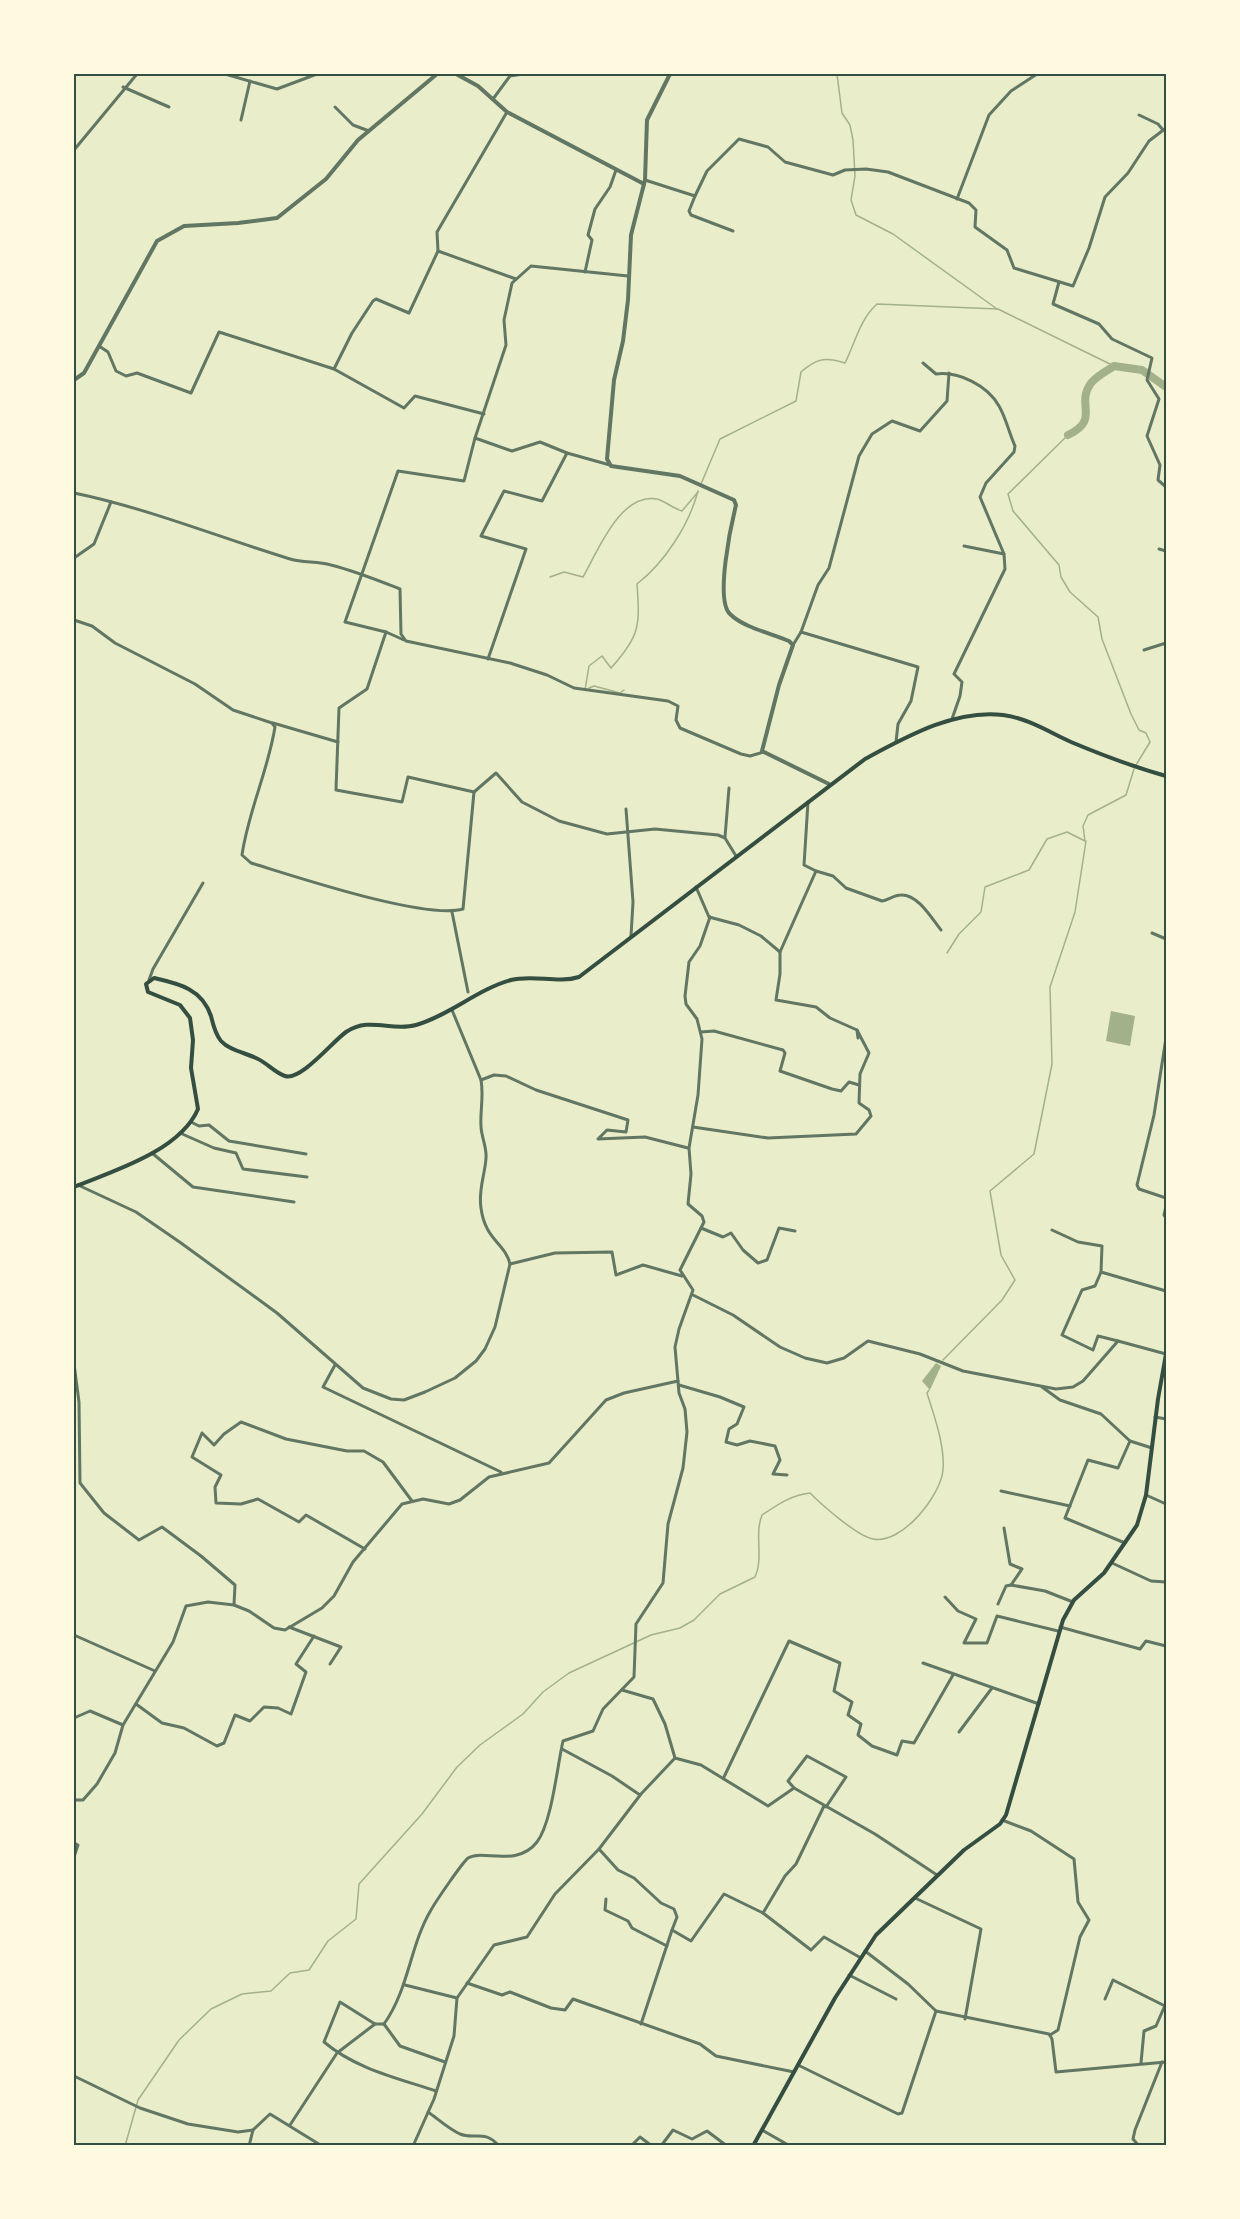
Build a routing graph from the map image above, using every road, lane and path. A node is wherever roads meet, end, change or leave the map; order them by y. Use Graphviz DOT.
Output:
graph roads {
  1 [pos="137,74"];
  2 [pos="225,74"];
  3 [pos="317,74"];
  4 [pos="437,74"];
  5 [pos="456,74"];
  6 [pos="523,74"];
  7 [pos="670,74"];
  8 [pos="1036,74"];
  9 [pos="250,81"];
  10 [pos="123,87"];
  11 [pos="492,99"];
  12 [pos="169,107"];
  13 [pos="335,107"];
  14 [pos="507,112"];
  15 [pos="1139,115"];
  16 [pos="241,120"];
  17 [pos="1165,129"];
  18 [pos="369,131"];
  19 [pos="74,150"];
  20 [pos="616,170"];
  21 [pos="645,182"];
  22 [pos="695,196"];
  23 [pos="957,199"];
  24 [pos="733,231"];
  25 [pos="438,251"];
  26 [pos="585,272"];
  27 [pos="628,276"];
  28 [pos="516,279"];
  29 [pos="1059,282"];
  30 [pos="99,346"];
  31 [pos="923,363"];
  32 [pos="334,369"];
  33 [pos="949,373"];
  34 [pos="74,380"];
  35 [pos="484,414"];
  36 [pos="475,438"];
  37 [pos="567,453"];
  38 [pos="611,466"];
  39 [pos="1167,487"];
  40 [pos="74,493"];
  41 [pos="111,502"];
  42 [pos="964,546"];
  43 [pos="1159,549"];
  44 [pos="1167,551"];
  45 [pos="1004,554"];
  46 [pos="74,558"];
  47 [pos="364,574"];
  48 [pos="74,620"];
  49 [pos="386,632"];
  50 [pos="801,632"];
  51 [pos="406,640"];
  52 [pos="1167,643"];
  53 [pos="793,645"];
  54 [pos="1144,650"];
  55 [pos="488,659"];
  56 [pos="952,719"];
  57 [pos="272,723"];
  58 [pos="338,742"];
  59 [pos="896,742"];
  60 [pos="764,752"];
  61 [pos="1167,776"];
  62 [pos="830,784"];
  63 [pos="729,788"];
  64 [pos="474,792"];
  65 [pos="808,802"];
  66 [pos="626,808"];
  67 [pos="629,830"];
  68 [pos="724,838"];
  69 [pos="736,856"];
  70 [pos="816,871"];
  71 [pos="202,883"];
  72 [pos="696,887"];
  73 [pos="452,912"];
  74 [pos="710,917"];
  75 [pos="941,930"];
  76 [pos="1152,933"];
  77 [pos="631,938"];
  78 [pos="1167,939"];
  79 [pos="780,952"];
  80 [pos="149,980"];
  81 [pos="468,992"];
  82 [pos="452,1010"];
  83 [pos="857,1030"];
  84 [pos="700,1032"];
  85 [pos="858,1038"];
  86 [pos="1167,1038"];
  87 [pos="481,1080"];
  88 [pos="859,1085"];
  89 [pos="191,1122"];
  90 [pos="693,1127"];
  91 [pos="180,1133"];
  92 [pos="689,1148"];
  93 [pos="152,1153"];
  94 [pos="306,1154"];
  95 [pos="307,1177"];
  96 [pos="76,1186"];
  97 [pos="1167,1198"];
  98 [pos="294,1202"];
  99 [pos="1167,1206"];
  100 [pos="1167,1218"];
  101 [pos="701,1228"];
  102 [pos="1052,1230"];
  103 [pos="795,1232"];
  104 [pos="510,1264"];
  105 [pos="1101,1272"];
  106 [pos="682,1276"];
  107 [pos="1167,1291"];
  108 [pos="693,1295"];
  109 [pos="1118,1341"];
  110 [pos="1167,1354"];
  111 [pos="74,1364"];
  112 [pos="335,1365"];
  113 [pos="678,1383"];
  114 [pos="1040,1386"];
  115 [pos="1155,1417"];
  116 [pos="1167,1419"];
  117 [pos="1131,1441"];
  118 [pos="1152,1448"];
  119 [pos="503,1472"];
  120 [pos="787,1475"];
  121 [pos="1001,1491"];
  122 [pos="1146,1495"];
  123 [pos="412,1502"];
  124 [pos="1167,1504"];
  125 [pos="1070,1506"];
  126 [pos="1004,1528"];
  127 [pos="1126,1544"];
  128 [pos="365,1548"];
  129 [pos="1112,1563"];
  130 [pos="1167,1582"];
  131 [pos="1011,1585"];
  132 [pos="945,1597"];
  133 [pos="1073,1602"];
  134 [pos="998,1604"];
  135 [pos="234,1605"];
  136 [pos="289,1627"];
  137 [pos="1059,1629"];
  138 [pos="74,1635"];
  139 [pos="314,1636"];
  140 [pos="1167,1646"];
  141 [pos="923,1663"];
  142 [pos="330,1665"];
  143 [pos="155,1671"];
  144 [pos="953,1675"];
  145 [pos="992,1688"];
  146 [pos="622,1690"];
  147 [pos="136,1704"];
  148 [pos="1039,1704"];
  149 [pos="74,1718"];
  150 [pos="123,1725"];
  151 [pos="959,1732"];
  152 [pos="561,1749"];
  153 [pos="675,1758"];
  154 [pos="724,1777"];
  155 [pos="794,1788"];
  156 [pos="640,1796"];
  157 [pos="74,1800"];
  158 [pos="825,1807"];
  159 [pos="1002,1820"];
  160 [pos="74,1843"];
  161 [pos="599,1849"];
  162 [pos="74,1857"];
  163 [pos="939,1876"];
  164 [pos="915,1898"];
  165 [pos="606,1899"];
  166 [pos="763,1913"];
  167 [pos="672,1930"];
  168 [pos="667,1946"];
  169 [pos="865,1951"];
  170 [pos="861,1958"];
  171 [pos="849,1975"];
  172 [pos="466,1983"];
  173 [pos="405,1985"];
  174 [pos="458,1998"];
  175 [pos="896,1999"];
  176 [pos="1105,2000"];
  177 [pos="1166,2004"];
  178 [pos="936,2011"];
  179 [pos="965,2019"];
  180 [pos="375,2024"];
  181 [pos="384,2024"];
  182 [pos="641,2024"];
  183 [pos="1050,2036"];
  184 [pos="338,2053"];
  185 [pos="445,2062"];
  186 [pos="1164,2062"];
  187 [pos="1141,2063"];
  188 [pos="798,2065"];
  189 [pos="794,2072"];
  190 [pos="74,2076"];
  191 [pos="436,2091"];
  192 [pos="428,2112"];
  193 [pos="290,2125"];
  194 [pos="253,2130"];
  195 [pos="762,2130"];
  196 [pos="249,2145"];
  197 [pos="322,2145"];
  198 [pos="413,2145"];
  199 [pos="499,2145"];
  200 [pos="631,2145"];
  201 [pos="652,2145"];
  202 [pos="661,2145"];
  203 [pos="727,2145"];
  204 [pos="753,2145"];
  205 [pos="790,2145"];
  206 [pos="1139,2145"];
  1 -- 10 [label="street"];
  2 -- 9 [label="street"];
  3 -- 9 [label="street"];
  4 -- 18 [label="street"];
  5 -- 11 [label="street"];
  6 -- 11 [label="street"];
  7 -- 21 [label="street"];
  8 -- 23 [label="street"];
  9 -- 16 [label="street"];
  10 -- 12 [label="street"];
  10 -- 19 [label="street"];
  11 -- 14 [label="street"];
  13 -- 18 [label="street"];
  14 -- 20 [label="street"];
  14 -- 25 [label="street"];
  15 -- 17 [label="street"];
  17 -- 29 [label="street"];
  18 -- 30 [label="street"];
  20 -- 21 [label="street"];
  20 -- 26 [label="street"];
  21 -- 22 [label="street"];
  21 -- 27 [label="street"];
  22 -- 23 [label="street"];
  22 -- 24 [label="street"];
  23 -- 29 [label="street"];
  25 -- 28 [label="street"];
  25 -- 32 [label="street"];
  26 -- 27 [label="street"];
  26 -- 28 [label="street"];
  27 -- 38 [label="street"];
  28 -- 35 [label="street"];
  29 -- 39 [label="street"];
  30 -- 32 [label="street"];
  30 -- 34 [label="street"];
  31 -- 33 [label="street"];
  32 -- 35 [label="street"];
  33 -- 45 [label="street"];
  33 -- 50 [label="street"];
  35 -- 36 [label="street"];
  36 -- 37 [label="street"];
  36 -- 47 [label="street"];
  37 -- 38 [label="street"];
  37 -- 55 [label="street"];
  38 -- 53 [label="street"];
  40 -- 41 [label="street"];
  41 -- 46 [label="street"];
  41 -- 47 [label="street"];
  42 -- 45 [label="street"];
  43 -- 44 [label="street"];
  45 -- 56 [label="street"];
  47 -- 49 [label="street"];
  47 -- 51 [label="street"];
  48 -- 57 [label="street"];
  49 -- 51 [label="street"];
  49 -- 58 [label="street"];
  50 -- 53 [label="street"];
  50 -- 59 [label="street"];
  51 -- 55 [label="street"];
  52 -- 54 [label="street"];
  53 -- 60 [label="street"];
  55 -- 60 [label="street"];
  56 -- 59 [label="main road"];
  56 -- 61 [label="main road"];
  57 -- 58 [label="street"];
  57 -- 73 [label="street"];
  58 -- 64 [label="street"];
  59 -- 62 [label="main road"];
  60 -- 62 [label="street"];
  62 -- 65 [label="main road"];
  63 -- 68 [label="street"];
  64 -- 67 [label="street"];
  64 -- 73 [label="street"];
  65 -- 69 [label="main road"];
  65 -- 70 [label="street"];
  66 -- 67 [label="street"];
  67 -- 68 [label="street"];
  67 -- 77 [label="street"];
  68 -- 69 [label="street"];
  69 -- 72 [label="main road"];
  70 -- 75 [label="street"];
  70 -- 79 [label="street"];
  71 -- 80 [label="street"];
  72 -- 74 [label="street"];
  72 -- 77 [label="main road"];
  73 -- 81 [label="street"];
  74 -- 79 [label="street"];
  74 -- 84 [label="street"];
  76 -- 78 [label="street"];
  77 -- 82 [label="main road"];
  79 -- 83 [label="street"];
  80 -- 82 [label="main road"];
  80 -- 89 [label="main road"];
  82 -- 87 [label="street"];
  83 -- 85 [label="street"];
  83 -- 88 [label="street"];
  84 -- 88 [label="street"];
  84 -- 90 [label="street"];
  86 -- 97 [label="street"];
  87 -- 92 [label="street"];
  87 -- 104 [label="street"];
  88 -- 90 [label="street"];
  89 -- 91 [label="main road"];
  89 -- 94 [label="street"];
  90 -- 92 [label="street"];
  91 -- 93 [label="main road"];
  91 -- 95 [label="street"];
  92 -- 101 [label="street"];
  93 -- 96 [label="main road"];
  93 -- 98 [label="street"];
  96 -- 112 [label="street"];
  99 -- 100 [label="street"];
  101 -- 103 [label="street"];
  101 -- 106 [label="street"];
  102 -- 105 [label="street"];
  104 -- 106 [label="street"];
  104 -- 112 [label="street"];
  105 -- 107 [label="street"];
  105 -- 109 [label="street"];
  106 -- 108 [label="street"];
  108 -- 113 [label="street"];
  108 -- 114 [label="street"];
  109 -- 110 [label="street"];
  109 -- 114 [label="street"];
  110 -- 115 [label="main road"];
  111 -- 135 [label="street"];
  112 -- 119 [label="street"];
  113 -- 119 [label="street"];
  113 -- 120 [label="street"];
  113 -- 146 [label="street"];
  114 -- 117 [label="street"];
  115 -- 116 [label="street"];
  115 -- 118 [label="main road"];
  117 -- 118 [label="street"];
  117 -- 125 [label="street"];
  118 -- 122 [label="main road"];
  119 -- 123 [label="street"];
  121 -- 125 [label="street"];
  122 -- 124 [label="street"];
  122 -- 127 [label="main road"];
  123 -- 128 [label="street"];
  123 -- 128 [label="street"];
  125 -- 127 [label="street"];
  126 -- 131 [label="street"];
  127 -- 129 [label="main road"];
  128 -- 136 [label="street"];
  129 -- 130 [label="street"];
  129 -- 133 [label="main road"];
  131 -- 133 [label="street"];
  131 -- 134 [label="street"];
  132 -- 137 [label="street"];
  133 -- 137 [label="main road"];
  135 -- 136 [label="street"];
  135 -- 143 [label="street"];
  136 -- 139 [label="street"];
  137 -- 140 [label="street"];
  137 -- 148 [label="main road"];
  138 -- 143 [label="street"];
  139 -- 142 [label="street"];
  139 -- 147 [label="street"];
  141 -- 144 [label="street"];
  143 -- 147 [label="street"];
  144 -- 145 [label="street"];
  144 -- 154 [label="street"];
  145 -- 148 [label="street"];
  145 -- 151 [label="street"];
  146 -- 152 [label="street"];
  146 -- 153 [label="street"];
  147 -- 150 [label="street"];
  148 -- 159 [label="main road"];
  149 -- 150 [label="street"];
  150 -- 157 [label="street"];
  152 -- 156 [label="street"];
  152 -- 173 [label="street"];
  153 -- 154 [label="street"];
  153 -- 156 [label="street"];
  154 -- 155 [label="street"];
  155 -- 158 [label="street"];
  155 -- 158 [label="street"];
  156 -- 161 [label="street"];
  158 -- 163 [label="street"];
  158 -- 166 [label="street"];
  159 -- 163 [label="main road"];
  159 -- 183 [label="street"];
  160 -- 162 [label="street"];
  161 -- 167 [label="street"];
  161 -- 172 [label="street"];
  163 -- 164 [label="main road"];
  164 -- 169 [label="main road"];
  164 -- 179 [label="street"];
  165 -- 168 [label="street"];
  166 -- 167 [label="street"];
  166 -- 170 [label="street"];
  167 -- 168 [label="street"];
  168 -- 182 [label="street"];
  169 -- 170 [label="main road"];
  169 -- 178 [label="street"];
  170 -- 171 [label="main road"];
  171 -- 175 [label="street"];
  171 -- 188 [label="main road"];
  172 -- 174 [label="street"];
  172 -- 182 [label="street"];
  173 -- 174 [label="street"];
  173 -- 181 [label="street"];
  174 -- 185 [label="street"];
  176 -- 177 [label="street"];
  177 -- 187 [label="street"];
  178 -- 179 [label="street"];
  178 -- 188 [label="street"];
  179 -- 183 [label="street"];
  180 -- 181 [label="street"];
  180 -- 184 [label="street"];
  180 -- 184 [label="street"];
  181 -- 185 [label="street"];
  182 -- 189 [label="street"];
  183 -- 187 [label="street"];
  184 -- 191 [label="street"];
  184 -- 193 [label="street"];
  185 -- 191 [label="street"];
  186 -- 187 [label="street"];
  186 -- 206 [label="street"];
  188 -- 189 [label="main road"];
  189 -- 195 [label="main road"];
  190 -- 194 [label="street"];
  191 -- 192 [label="street"];
  192 -- 198 [label="street"];
  192 -- 199 [label="street"];
  193 -- 194 [label="street"];
  193 -- 197 [label="street"];
  194 -- 196 [label="street"];
  195 -- 204 [label="main road"];
  195 -- 205 [label="street"];
  200 -- 201 [label="street"];
  202 -- 203 [label="street"];
}
